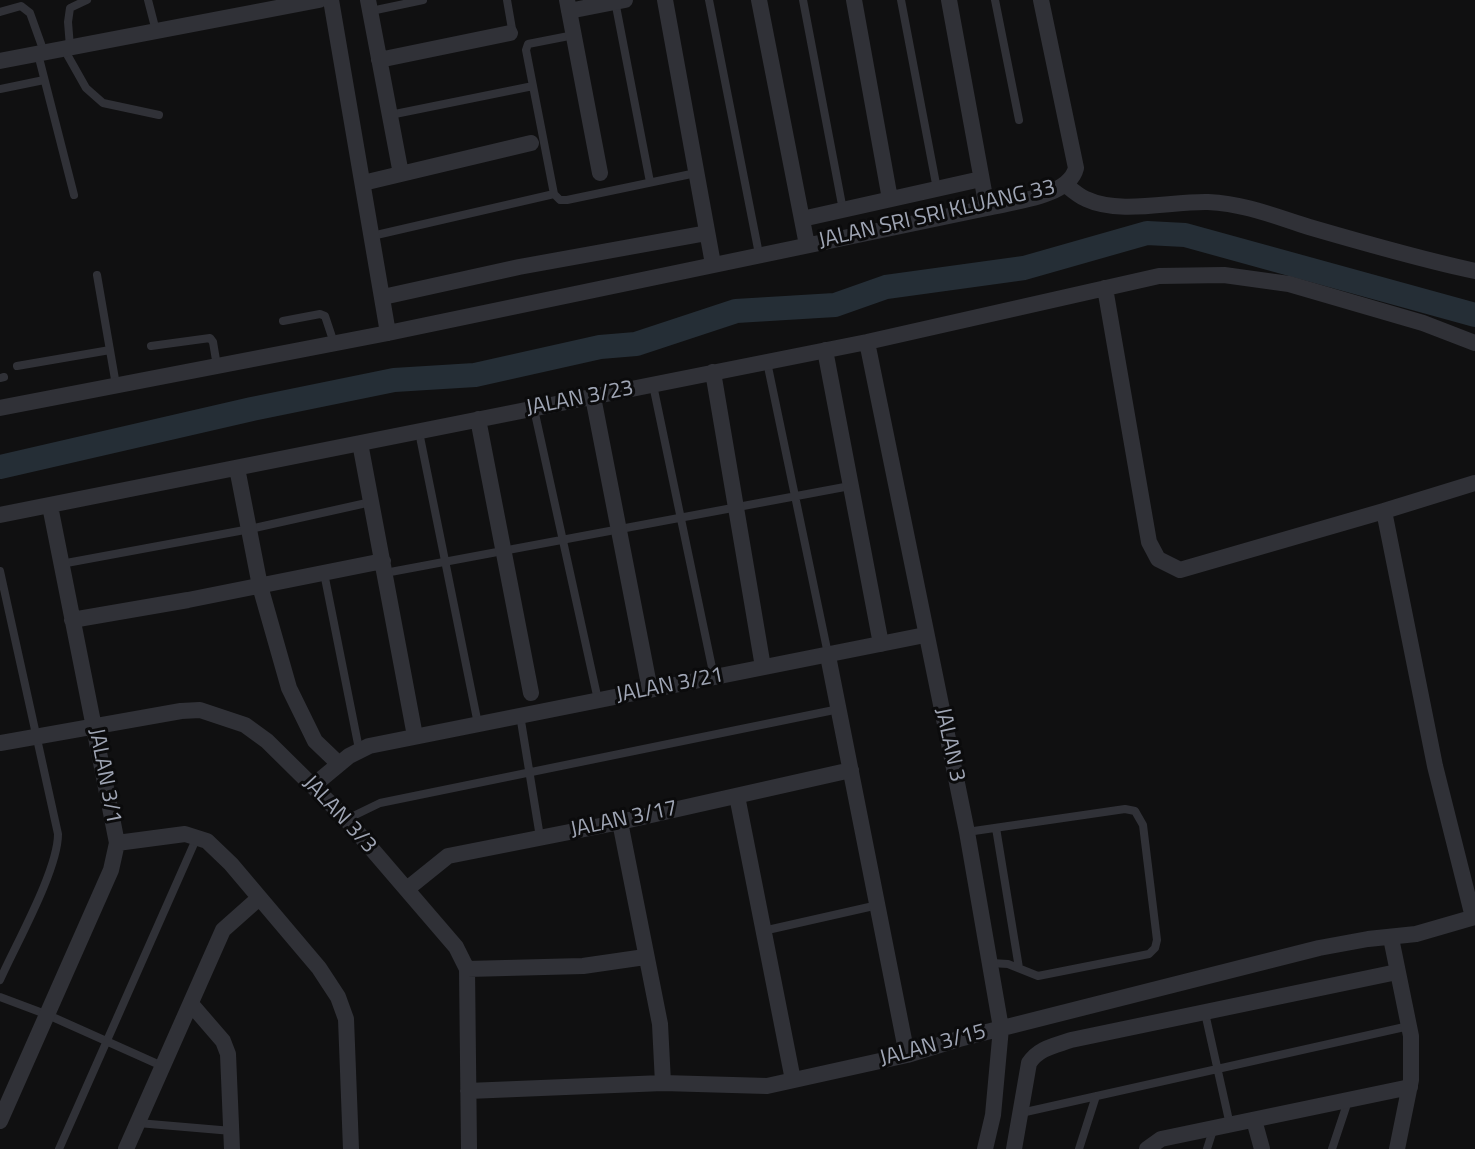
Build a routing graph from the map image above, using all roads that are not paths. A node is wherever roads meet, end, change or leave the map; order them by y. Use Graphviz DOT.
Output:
graph roads {
  1 [pos="87,0"];
  2 [pos="148,0"];
  3 [pos="319,0"];
  4 [pos="331,0"];
  5 [pos="423,0"];
  6 [pos="507,0"];
  7 [pos="665,0"];
  8 [pos="709,0"];
  9 [pos="759,0"];
  10 [pos="803,0"];
  11 [pos="854,0"];
  12 [pos="901,0"];
  13 [pos="949,0"];
  14 [pos="995,0"];
  15 [pos="1041,0"];
  16 [pos="618,1"];
  17 [pos="267,5"];
  18 [pos="369,6"];
  19 [pos="568,6"];
  20 [pos="0,12"];
  21 [pos="156,31"];
  22 [pos="510,33"];
  23 [pos="574,35"];
  24 [pos="67,48"];
  25 [pos="41,53"];
  26 [pos="379,60"];
  27 [pos="0,61"];
  28 [pos="44,80"];
  29 [pos="533,86"];
  30 [pos="0,89"];
  31 [pos="159,115"];
  32 [pos="389,115"];
  33 [pos="1019,120"];
  34 [pos="531,143"];
  35 [pos="600,173"];
  36 [pos="696,173"];
  37 [pos="401,174"];
  38 [pos="981,179"];
  39 [pos="650,182"];
  40 [pos="363,183"];
  41 [pos="1066,185"];
  42 [pos="937,189"];
  43 [pos="554,194"];
  44 [pos="74,195"];
  45 [pos="890,199"];
  46 [pos="987,208"];
  47 [pos="843,210"];
  48 [pos="802,219"];
  49 [pos="707,233"];
  50 [pos="372,236"];
  51 [pos="807,245"];
  52 [pos="759,254"];
  53 [pos="713,264"];
  54 [pos="1475,271"];
  55 [pos="97,275"];
  56 [pos="1105,288"];
  57 [pos="383,297"];
  58 [pos="283,321"];
  59 [pos="388,333"];
  60 [pos="867,342"];
  61 [pos="1475,343"];
  62 [pos="334,344"];
  63 [pos="151,346"];
  64 [pos="110,350"];
  65 [pos="825,350"];
  66 [pos="767,362"];
  67 [pos="17,366"];
  68 [pos="218,367"];
  69 [pos="713,372"];
  70 [pos="653,384"];
  71 [pos="116,385"];
  72 [pos="593,397"];
  73 [pos="0,408"];
  74 [pos="534,408"];
  75 [pos="478,419"];
  76 [pos="419,431"];
  77 [pos="360,443"];
  78 [pos="237,468"];
  79 [pos="1475,483"];
  80 [pos="850,486"];
  81 [pos="796,496"];
  82 [pos="371,502"];
  83 [pos="50,506"];
  84 [pos="736,507"];
  85 [pos="1384,511"];
  86 [pos="0,515"];
  87 [pos="680,518"];
  88 [pos="250,529"];
  89 [pos="619,529"];
  90 [pos="563,540"];
  91 [pos="504,551"];
  92 [pos="444,562"];
  93 [pos="61,564"];
  94 [pos="384,567"];
  95 [pos="0,571"];
  96 [pos="324,573"];
  97 [pos="260,586"];
  98 [pos="72,620"];
  99 [pos="925,635"];
  100 [pos="881,644"];
  101 [pos="828,656"];
  102 [pos="763,667"];
  103 [pos="714,677"];
  104 [pos="650,690"];
  105 [pos="531,693"];
  106 [pos="598,700"];
  107 [pos="839,709"];
  108 [pos="520,714"];
  109 [pos="478,724"];
  110 [pos="94,726"];
  111 [pos="415,736"];
  112 [pos="35,737"];
  113 [pos="0,743"];
  114 [pos="359,749"];
  115 [pos="339,764"];
  116 [pos="851,770"];
  117 [pos="531,774"];
  118 [pos="314,785"];
  119 [pos="737,796"];
  120 [pos="346,819"];
  121 [pos="620,822"];
  122 [pos="996,828"];
  123 [pos="967,832"];
  124 [pos="197,836"];
  125 [pos="540,837"];
  126 [pos="117,843"];
  127 [pos="407,889"];
  128 [pos="259,898"];
  129 [pos="879,905"];
  130 [pos="1474,917"];
  131 [pos="763,931"];
  132 [pos="1391,938"];
  133 [pos="645,957"];
  134 [pos="991,963"];
  135 [pos="1019,968"];
  136 [pos="467,969"];
  137 [pos="1397,972"];
  138 [pos="0,980"];
  139 [pos="0,997"];
  140 [pos="191,1004"];
  141 [pos="1205,1013"];
  142 [pos="48,1015"];
  143 [pos="1409,1026"];
  144 [pos="1001,1028"];
  145 [pos="107,1042"];
  146 [pos="907,1055"];
  147 [pos="162,1066"];
  148 [pos="1217,1069"];
  149 [pos="793,1080"];
  150 [pos="663,1083"];
  151 [pos="1410,1087"];
  152 [pos="468,1091"];
  153 [pos="1096,1096"];
  154 [pos="1348,1101"];
  155 [pos="1020,1113"];
  156 [pos="1254,1120"];
  157 [pos="0,1121"];
  158 [pos="138,1123"];
  159 [pos="1230,1125"];
  160 [pos="1213,1129"];
  161 [pos="232,1131"];
  162 [pos="59,1149"];
  163 [pos="126,1149"];
  164 [pos="232,1149"];
  165 [pos="351,1149"];
  166 [pos="469,1149"];
  167 [pos="985,1149"];
  168 [pos="1014,1149"];
  169 [pos="1079,1149"];
  170 [pos="1147,1149"];
  171 [pos="1207,1149"];
  172 [pos="1262,1149"];
  173 [pos="1332,1149"];
  174 [pos="1397,1149"];
  1 -- 24 [label="lane"];
  2 -- 21 [label="lane"];
  3 -- 17 [label="street"];
  4 -- 40 [label="street"];
  5 -- 18 [label="lane"];
  6 -- 22 [label="lane"];
  7 -- 36 [label="street"];
  8 -- 52 [label="lane"];
  9 -- 48 [label="street"];
  10 -- 47 [label="lane"];
  11 -- 45 [label="street"];
  12 -- 42 [label="lane"];
  13 -- 38 [label="street"];
  14 -- 33 [label="lane"];
  15 -- 41 [label="street, JALAN SRI SRI KLUANG 33"];
  16 -- 19 [label="street"];
  16 -- 39 [label="lane"];
  17 -- 21 [label="street"];
  18 -- 26 [label="street"];
  19 -- 23 [label="street"];
  20 -- 25 [label="lane"];
  21 -- 24 [label="street"];
  22 -- 26 [label="street"];
  23 -- 29 [label="lane"];
  23 -- 35 [label="street"];
  24 -- 25 [label="street"];
  24 -- 31 [label="lane"];
  25 -- 27 [label="street"];
  25 -- 28 [label="lane"];
  26 -- 32 [label="street"];
  28 -- 30 [label="lane"];
  28 -- 44 [label="lane"];
  29 -- 32 [label="lane"];
  29 -- 43 [label="lane"];
  32 -- 37 [label="street"];
  34 -- 37 [label="street"];
  36 -- 39 [label="lane"];
  36 -- 49 [label="street"];
  37 -- 40 [label="street"];
  38 -- 42 [label="street"];
  38 -- 46 [label="street"];
  39 -- 43 [label="lane"];
  40 -- 50 [label="street"];
  41 -- 46 [label="street, JALAN SRI SRI KLUANG 33"];
  41 -- 54 [label="street"];
  42 -- 45 [label="street"];
  43 -- 50 [label="lane"];
  45 -- 47 [label="street"];
  46 -- 51 [label="street, JALAN SRI SRI KLUANG 33"];
  47 -- 48 [label="street"];
  48 -- 51 [label="street"];
  49 -- 53 [label="street"];
  49 -- 57 [label="street"];
  50 -- 57 [label="street"];
  51 -- 52 [label="street, JALAN SRI SRI KLUANG 33"];
  52 -- 53 [label="street, JALAN SRI SRI KLUANG 33"];
  53 -- 59 [label="street, JALAN SRI SRI KLUANG 33"];
  55 -- 64 [label="lane"];
  56 -- 60 [label="street, JALAN 3/23"];
  56 -- 61 [label="street, JALAN 3/23"];
  56 -- 85 [label="street"];
  57 -- 59 [label="street"];
  58 -- 62 [label="lane"];
  59 -- 62 [label="street, JALAN SRI SRI KLUANG 33"];
  60 -- 65 [label="street, JALAN 3/23"];
  60 -- 99 [label="street, JALAN 3"];
  62 -- 68 [label="street, JALAN SRI SRI KLUANG 33"];
  63 -- 68 [label="lane"];
  64 -- 67 [label="lane"];
  64 -- 71 [label="lane"];
  65 -- 66 [label="street, JALAN 3/23"];
  65 -- 80 [label="street"];
  66 -- 69 [label="street, JALAN 3/23"];
  66 -- 81 [label="lane"];
  68 -- 71 [label="street, JALAN SRI SRI KLUANG 33"];
  69 -- 70 [label="street, JALAN 3/23"];
  69 -- 84 [label="street"];
  70 -- 72 [label="street, JALAN 3/23"];
  70 -- 87 [label="lane"];
  71 -- 73 [label="street, JALAN SRI SRI KLUANG 33"];
  72 -- 74 [label="street, JALAN 3/23"];
  72 -- 89 [label="street"];
  74 -- 75 [label="street, JALAN 3/23"];
  74 -- 90 [label="lane"];
  75 -- 76 [label="street, JALAN 3/23"];
  75 -- 91 [label="street"];
  76 -- 77 [label="street, JALAN 3/23"];
  76 -- 92 [label="lane"];
  77 -- 78 [label="street, JALAN 3/23"];
  77 -- 82 [label="street"];
  78 -- 83 [label="street, JALAN 3/23"];
  78 -- 88 [label="street"];
  79 -- 85 [label="street"];
  80 -- 81 [label="lane"];
  80 -- 100 [label="street"];
  81 -- 84 [label="lane"];
  81 -- 101 [label="lane"];
  82 -- 88 [label="lane"];
  82 -- 94 [label="street"];
  83 -- 86 [label="street, JALAN 3/23"];
  83 -- 93 [label="street, JALAN 3/1"];
  84 -- 87 [label="lane"];
  84 -- 102 [label="street"];
  85 -- 130 [label="street"];
  87 -- 89 [label="lane"];
  87 -- 103 [label="lane"];
  88 -- 93 [label="lane"];
  88 -- 97 [label="street"];
  89 -- 90 [label="lane"];
  89 -- 104 [label="street"];
  90 -- 91 [label="lane"];
  90 -- 106 [label="lane"];
  91 -- 92 [label="lane"];
  91 -- 105 [label="street"];
  92 -- 94 [label="lane"];
  92 -- 109 [label="lane"];
  93 -- 98 [label="street, JALAN 3/1"];
  94 -- 96 [label="street"];
  94 -- 111 [label="street"];
  95 -- 112 [label="lane"];
  96 -- 97 [label="street"];
  96 -- 114 [label="lane"];
  97 -- 98 [label="street"];
  97 -- 115 [label="street"];
  98 -- 110 [label="street, JALAN 3/1"];
  99 -- 100 [label="street, JALAN 3/21"];
  99 -- 123 [label="street, JALAN 3"];
  100 -- 101 [label="street, JALAN 3/21"];
  101 -- 102 [label="street, JALAN 3/21"];
  101 -- 107 [label="street"];
  102 -- 103 [label="street, JALAN 3/21"];
  103 -- 104 [label="street, JALAN 3/21"];
  104 -- 106 [label="street, JALAN 3/21"];
  106 -- 108 [label="street, JALAN 3/21"];
  107 -- 116 [label="street"];
  107 -- 117 [label="lane"];
  108 -- 109 [label="street, JALAN 3/21"];
  108 -- 117 [label="lane"];
  109 -- 111 [label="street, JALAN 3/21"];
  110 -- 112 [label="street, JALAN 3/3"];
  110 -- 118 [label="street, JALAN 3/3"];
  110 -- 126 [label="street, JALAN 3/1"];
  111 -- 114 [label="street, JALAN 3/21"];
  112 -- 113 [label="street, JALAN 3/3"];
  112 -- 138 [label="lane"];
  114 -- 115 [label="street"];
  115 -- 118 [label="street"];
  116 -- 119 [label="street, JALAN 3/17"];
  116 -- 129 [label="street"];
  117 -- 120 [label="lane"];
  117 -- 125 [label="lane"];
  118 -- 120 [label="street, JALAN 3/3"];
  119 -- 121 [label="street, JALAN 3/17"];
  119 -- 131 [label="street"];
  120 -- 127 [label="street, JALAN 3/3"];
  121 -- 125 [label="street, JALAN 3/17"];
  121 -- 133 [label="street"];
  122 -- 123 [label="lane"];
  122 -- 135 [label="lane"];
  122 -- 135 [label="lane"];
  123 -- 134 [label="street, JALAN 3"];
  124 -- 126 [label="street"];
  124 -- 128 [label="street"];
  124 -- 145 [label="lane"];
  125 -- 127 [label="street, JALAN 3/17"];
  126 -- 142 [label="street, JALAN 3/1"];
  127 -- 136 [label="street, JALAN 3/3"];
  128 -- 140 [label="street"];
  128 -- 165 [label="street"];
  129 -- 131 [label="lane"];
  129 -- 146 [label="street"];
  130 -- 132 [label="street, JALAN 3/15"];
  131 -- 149 [label="street"];
  132 -- 137 [label="street"];
  132 -- 144 [label="street, JALAN 3/15"];
  133 -- 136 [label="street"];
  133 -- 150 [label="street"];
  134 -- 135 [label="lane"];
  134 -- 144 [label="street, JALAN 3"];
  136 -- 152 [label="street"];
  137 -- 141 [label="street"];
  137 -- 143 [label="street"];
  139 -- 142 [label="lane"];
  140 -- 147 [label="street"];
  140 -- 161 [label="street"];
  141 -- 148 [label="lane"];
  141 -- 155 [label="street"];
  142 -- 145 [label="lane"];
  142 -- 157 [label="street, JALAN 3/1"];
  143 -- 148 [label="lane"];
  143 -- 151 [label="street"];
  144 -- 146 [label="street, JALAN 3/15"];
  144 -- 167 [label="street, JALAN 3"];
  145 -- 147 [label="lane"];
  145 -- 162 [label="lane"];
  146 -- 149 [label="street, JALAN 3/15"];
  147 -- 158 [label="street"];
  148 -- 153 [label="lane"];
  148 -- 159 [label="lane"];
  149 -- 150 [label="street, JALAN 3/15"];
  150 -- 152 [label="street, JALAN 3/15"];
  151 -- 154 [label="street"];
  151 -- 174 [label="street"];
  152 -- 166 [label="street"];
  153 -- 155 [label="lane"];
  153 -- 169 [label="lane"];
  154 -- 156 [label="street"];
  154 -- 173 [label="lane"];
  155 -- 168 [label="street"];
  156 -- 159 [label="street"];
  156 -- 172 [label="street"];
  158 -- 161 [label="lane"];
  158 -- 163 [label="street"];
  159 -- 160 [label="street"];
  160 -- 170 [label="street"];
  160 -- 171 [label="lane"];
  161 -- 164 [label="street"];
}
